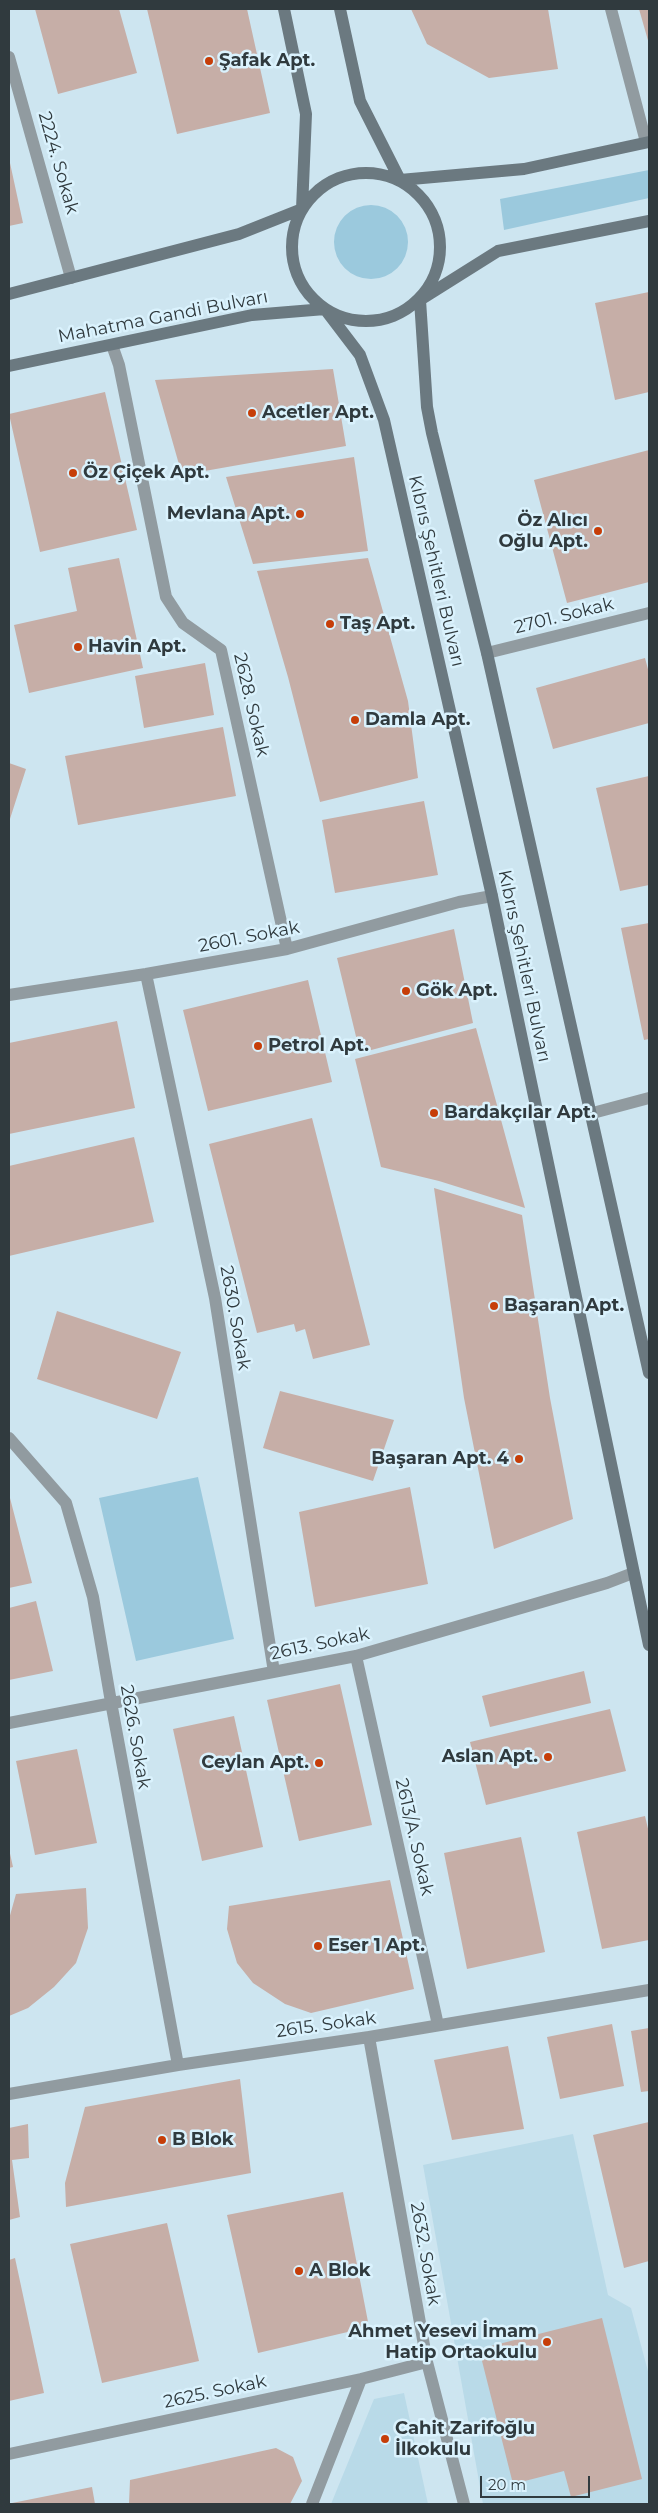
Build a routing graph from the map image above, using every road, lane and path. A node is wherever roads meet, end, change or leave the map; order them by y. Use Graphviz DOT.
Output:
graph roads {
  1 [pos="284,9"];
  2 [pos="340,9"];
  3 [pos="611,9"];
  4 [pos="9,57"];
  5 [pos="648,142"];
  6 [pos="400,180"];
  7 [pos="302,209"];
  8 [pos="649,221"];
  9 [pos="71,278"];
  10 [pos="9,294"];
  11 [pos="420,300"];
  12 [pos="326,309"];
  13 [pos="112,345"];
  14 [pos="9,366"];
  15 [pos="649,613"];
  16 [pos="487,653"];
  17 [pos="492,896"];
  18 [pos="287,949"];
  19 [pos="146,974"];
  20 [pos="9,995"];
  21 [pos="649,1098"];
  22 [pos="589,1114"];
  23 [pos="649,1373"];
  24 [pos="9,1438"];
  25 [pos="633,1573"];
  26 [pos="649,1645"];
  27 [pos="356,1656"];
  28 [pos="274,1672"];
  29 [pos="110,1702"];
  30 [pos="9,1722"];
  31 [pos="649,1990"];
  32 [pos="438,2025"];
  33 [pos="369,2036"];
  34 [pos="178,2065"];
  35 [pos="9,2094"];
  36 [pos="427,2362"];
  37 [pos="362,2379"];
  38 [pos="9,2454"];
  39 [pos="312,2504"];
  40 [pos="464,2504"];
  1 -- 7 [label="main road"];
  2 -- 6 [label="main road"];
  3 -- 5 [label="street"];
  4 -- 9 [label="street, 2224. Sokak"];
  5 -- 6 [label="main road"];
  6 -- 7 [label="main road"];
  6 -- 11 [label="main road"];
  7 -- 9 [label="main road"];
  7 -- 12 [label="main road"];
  8 -- 11 [label="main road"];
  9 -- 10 [label="main road"];
  11 -- 12 [label="main road"];
  11 -- 16 [label="main road, Kıbrıs Şehitleri Bulvarı"];
  12 -- 13 [label="main road, Mahatma Gandi Bulvarı"];
  12 -- 17 [label="main road, Kıbrıs Şehitleri Bulvarı"];
  13 -- 14 [label="main road, Mahatma Gandi Bulvarı"];
  13 -- 18 [label="street, 2628. Sokak"];
  15 -- 16 [label="street, 2701. Sokak"];
  16 -- 22 [label="main road, Kıbrıs Şehitleri Bulvarı"];
  17 -- 18 [label="street, 2601. Sokak"];
  17 -- 25 [label="main road, Kıbrıs Şehitleri Bulvarı"];
  18 -- 19 [label="street, 2601. Sokak"];
  19 -- 20 [label="street, 2601. Sokak"];
  19 -- 28 [label="street, 2630. Sokak"];
  21 -- 22 [label="street"];
  22 -- 23 [label="main road, Kıbrıs Şehitleri Bulvarı"];
  24 -- 29 [label="street, 2626. Sokak"];
  25 -- 26 [label="main road, Kıbrıs Şehitleri Bulvarı"];
  25 -- 27 [label="street, 2613. Sokak"];
  27 -- 28 [label="street, 2613. Sokak"];
  27 -- 32 [label="street, 2613/A. Sokak"];
  28 -- 29 [label="street, 2613. Sokak"];
  29 -- 30 [label="street, 2613. Sokak"];
  29 -- 34 [label="street, 2626. Sokak"];
  31 -- 32 [label="street, 2615. Sokak"];
  32 -- 33 [label="street, 2615. Sokak"];
  33 -- 34 [label="street, 2615. Sokak"];
  33 -- 36 [label="street, 2632. Sokak"];
  34 -- 35 [label="street, 2615. Sokak"];
  36 -- 37 [label="street, 2625. Sokak"];
  36 -- 40 [label="street, 2632. Sokak"];
  37 -- 38 [label="street, 2625. Sokak"];
  37 -- 39 [label="street"];
}
